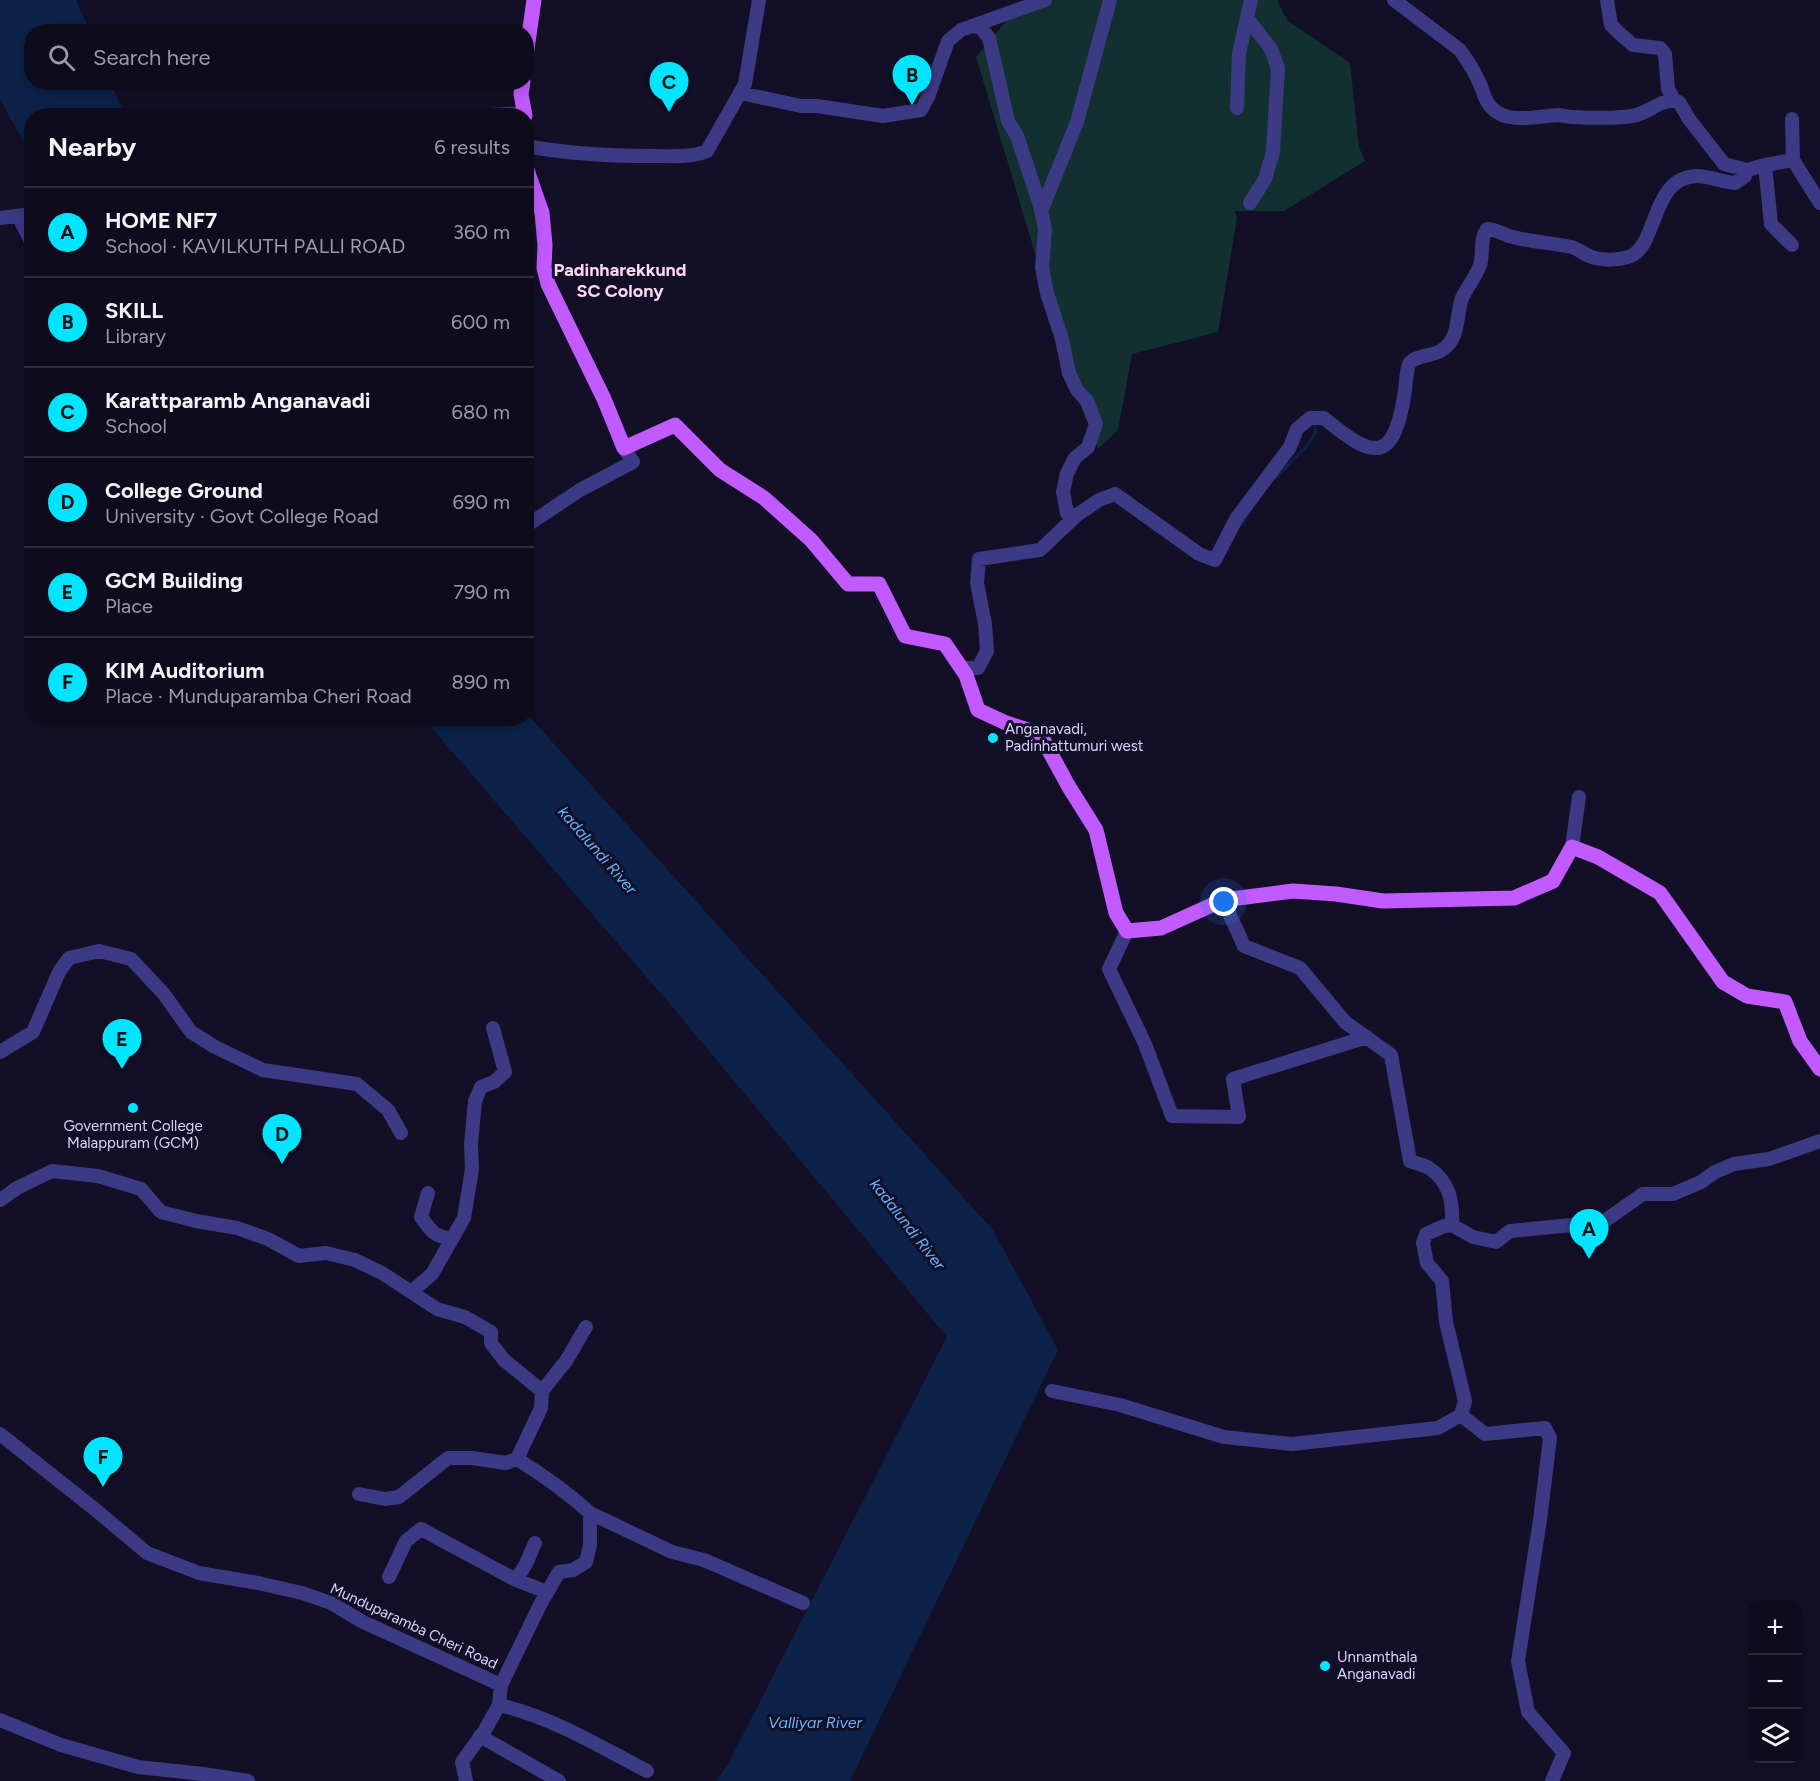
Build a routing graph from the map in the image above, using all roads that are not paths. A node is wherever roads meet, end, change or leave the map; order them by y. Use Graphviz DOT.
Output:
graph roads {
  1 [pos="534,0"];
  2 [pos="759,0"];
  3 [pos="1045,0"];
  4 [pos="1110,0"];
  5 [pos="1251,0"];
  6 [pos="1394,0"];
  7 [pos="1607,0"];
  8 [pos="1247,18"];
  9 [pos="531,24"];
  10 [pos="974,26"];
  11 [pos="522,90"];
  12 [pos="740,93"];
  13 [pos="1674,100"];
  14 [pos="523,108"];
  15 [pos="1237,108"];
  16 [pos="1792,119"];
  17 [pos="534,147"];
  18 [pos="1793,160"];
  19 [pos="1766,165"];
  20 [pos="1748,170"];
  21 [pos="534,190"];
  22 [pos="1250,203"];
  23 [pos="1820,203"];
  24 [pos="1040,205"];
  25 [pos="24,215"];
  26 [pos="0,218"];
  27 [pos="1792,245"];
  28 [pos="624,448"];
  29 [pos="1077,515"];
  30 [pos="534,521"];
  31 [pos="961,668"];
  32 [pos="1579,797"];
  33 [pos="1572,847"];
  34 [pos="1223,900"];
  35 [pos="1127,931"];
  36 [pos="493,1028"];
  37 [pos="1367,1037"];
  38 [pos="0,1052"];
  39 [pos="1820,1069"];
  40 [pos="401,1133"];
  41 [pos="1820,1141"];
  42 [pos="428,1193"];
  43 [pos="0,1200"];
  44 [pos="1452,1225"];
  45 [pos="452,1239"];
  46 [pos="411,1292"];
  47 [pos="586,1327"];
  48 [pos="542,1391"];
  49 [pos="1052,1391"];
  50 [pos="1461,1415"];
  51 [pos="0,1434"];
  52 [pos="517,1459"];
  53 [pos="359,1494"];
  54 [pos="590,1513"];
  55 [pos="535,1543"];
  56 [pos="389,1577"];
  57 [pos="516,1580"];
  58 [pos="547,1592"];
  59 [pos="803,1603"];
  60 [pos="501,1685"];
  61 [pos="499,1705"];
  62 [pos="0,1720"];
  63 [pos="480,1736"];
  64 [pos="647,1771"];
  65 [pos="248,1781"];
  66 [pos="466,1781"];
  67 [pos="559,1781"];
  68 [pos="1552,1781"];
  1 -- 9 [label="main road"];
  2 -- 12 [label="street"];
  3 -- 10 [label="street"];
  4 -- 24 [label="street"];
  5 -- 8 [label="street"];
  6 -- 13 [label="street"];
  7 -- 13 [label="street"];
  8 -- 15 [label="street"];
  8 -- 22 [label="street"];
  10 -- 12 [label="street"];
  10 -- 24 [label="street"];
  11 -- 14 [label="main road"];
  12 -- 17 [label="street"];
  13 -- 20 [label="street"];
  16 -- 18 [label="street"];
  18 -- 19 [label="street"];
  18 -- 23 [label="street"];
  19 -- 20 [label="street"];
  19 -- 27 [label="street"];
  20 -- 29 [label="street"];
  21 -- 28 [label="main road"];
  24 -- 29 [label="street"];
  25 -- 26 [label="street"];
  28 -- 30 [label="street"];
  28 -- 31 [label="main road"];
  29 -- 31 [label="street"];
  31 -- 35 [label="main road"];
  32 -- 33 [label="street"];
  33 -- 34 [label="main road"];
  33 -- 39 [label="main road"];
  34 -- 35 [label="main road"];
  34 -- 37 [label="street"];
  35 -- 37 [label="street"];
  36 -- 45 [label="street"];
  37 -- 44 [label="street"];
  38 -- 40 [label="street"];
  41 -- 44 [label="street"];
  42 -- 45 [label="street"];
  43 -- 46 [label="street"];
  44 -- 50 [label="street"];
  45 -- 46 [label="street"];
  46 -- 48 [label="street"];
  47 -- 48 [label="street"];
  48 -- 52 [label="street"];
  49 -- 50 [label="street"];
  50 -- 68 [label="street"];
  51 -- 60 [label="street, Munduparamba Cheri Road"];
  52 -- 53 [label="street"];
  52 -- 54 [label="street"];
  54 -- 58 [label="street"];
  54 -- 59 [label="street"];
  55 -- 57 [label="street"];
  56 -- 57 [label="street"];
  57 -- 58 [label="street"];
  58 -- 60 [label="street"];
  60 -- 61 [label="street"];
  61 -- 63 [label="street"];
  61 -- 64 [label="street"];
  62 -- 65 [label="street"];
  63 -- 66 [label="street"];
  63 -- 67 [label="street"];
}
